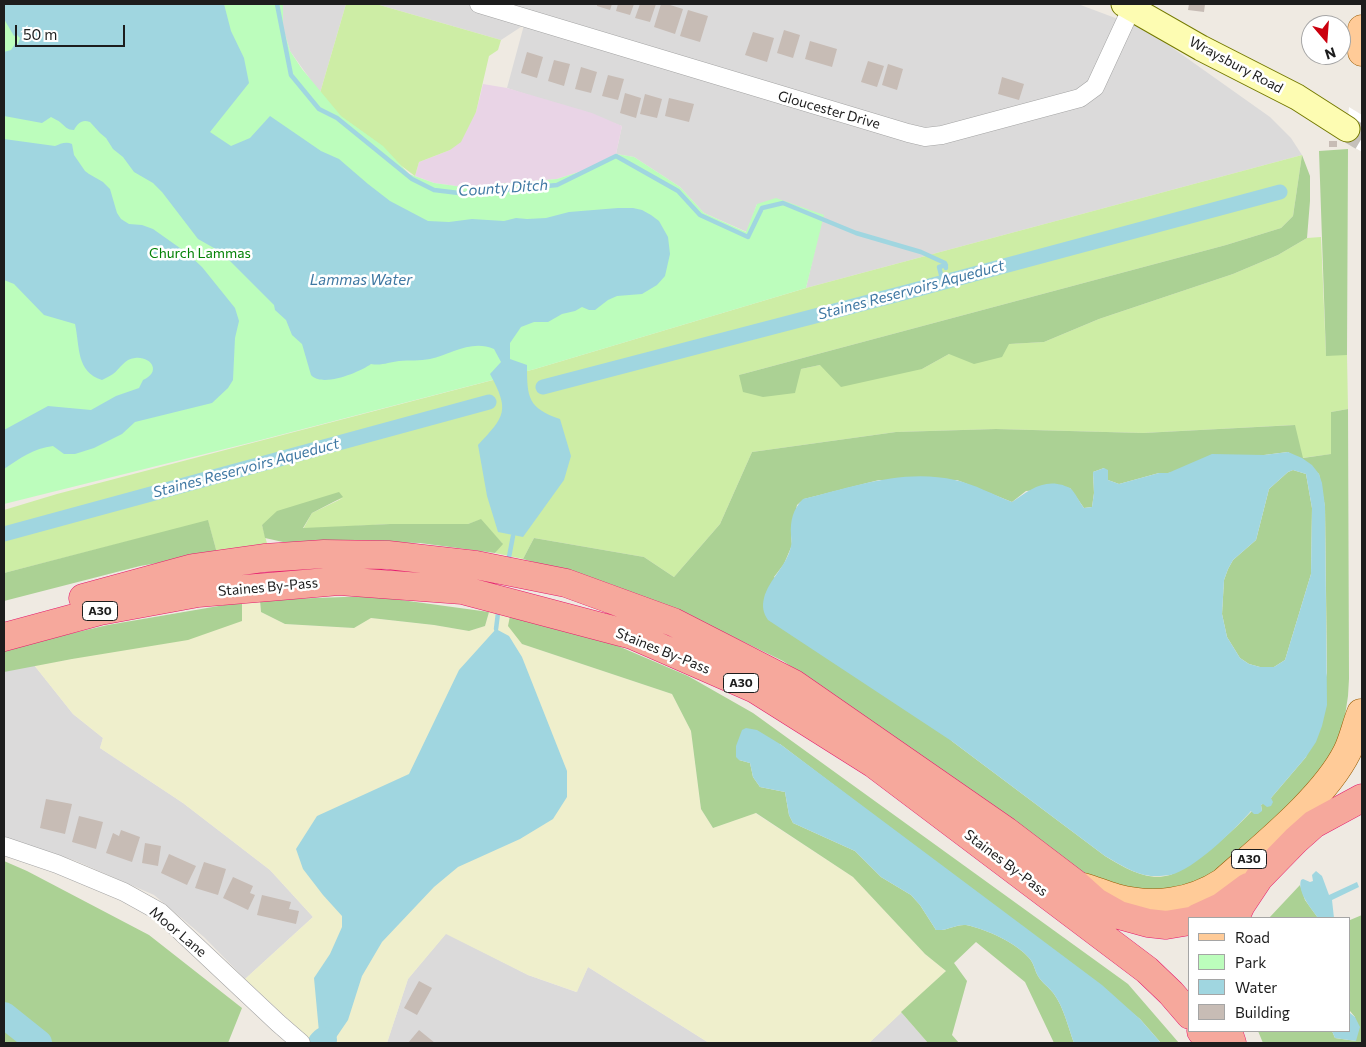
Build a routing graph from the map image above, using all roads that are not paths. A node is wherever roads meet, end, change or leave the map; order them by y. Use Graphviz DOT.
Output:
graph roads {
  1 [pos="479,4"];
  2 [pos="1128,6"];
  3 [pos="1362,29"];
  4 [pos="1362,52"];
  5 [pos="1347,129"];
  6 [pos="4,618"];
  7 [pos="4,637"];
  8 [pos="1361,706"];
  9 [pos="1362,798"];
  10 [pos="1314,824"];
  11 [pos="4,846"];
  12 [pos="1259,878"];
  13 [pos="1077,885"];
  14 [pos="1199,917"];
  15 [pos="1235,917"];
  16 [pos="1188,921"];
  17 [pos="1188,1013"];
  18 [pos="1202,1032"];
  19 [pos="301,1043"];
  20 [pos="1210,1043"];
  1 -- 2 [label="street, Gloucester Drive"];
  2 -- 5 [label="main road, Wraysbury Road"];
  3 -- 4 [label="main road"];
  6 -- 13 [label="highway, Staines By-Pass / A30"];
  7 -- 17 [label="highway, Staines By-Pass / A30"];
  8 -- 10 [label="main road, A30"];
  8 -- 13 [label="main road, A30"];
  9 -- 10 [label="highway"];
  10 -- 12 [label="highway"];
  11 -- 19 [label="street, Moor Lane"];
  12 -- 14 [label="highway, A30"];
  12 -- 15 [label="highway"];
  13 -- 16 [label="highway, Staines By-Pass / A30"];
  18 -- 20 [label="highway"];
}
